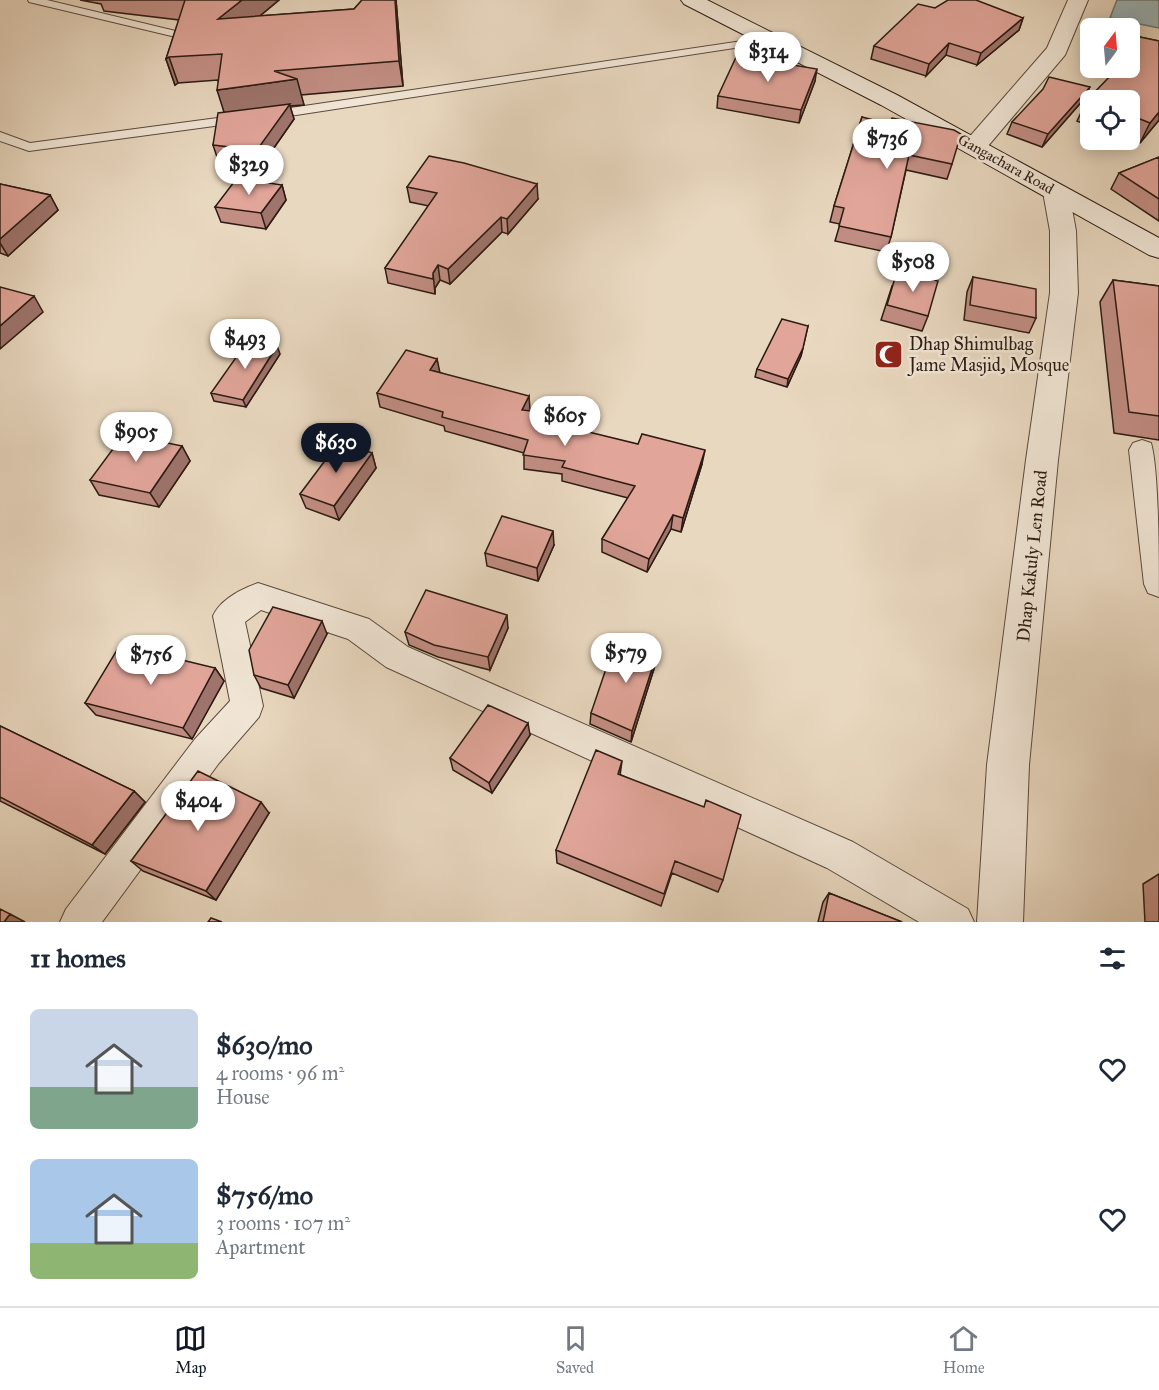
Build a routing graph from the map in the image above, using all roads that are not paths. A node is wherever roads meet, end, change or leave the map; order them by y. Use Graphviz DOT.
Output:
graph roads {
  1 [pos="33,0"];
  2 [pos="691,0"];
  3 [pos="1077,0"];
  4 [pos="180,35"];
  5 [pos="769,40"];
  6 [pos="0,136"];
  7 [pos="975,147"];
  8 [pos="1056,192"];
  9 [pos="1159,249"];
  10 [pos="1142,450"];
  11 [pos="1159,584"];
  12 [pos="79,922"];
  13 [pos="955,922"];
  14 [pos="1000,922"];
  1 -- 4 [label="lane"];
  2 -- 5 [label="street, Gangachara Road"];
  3 -- 7 [label="street"];
  5 -- 6 [label="lane"];
  5 -- 7 [label="street, Gangachara Road"];
  7 -- 8 [label="street, Gangachara Road"];
  8 -- 9 [label="street, Gangachara Road"];
  8 -- 14 [label="street, Dhap Kakuly Len Road"];
  10 -- 11 [label="street"];
  12 -- 13 [label="street"];
}
